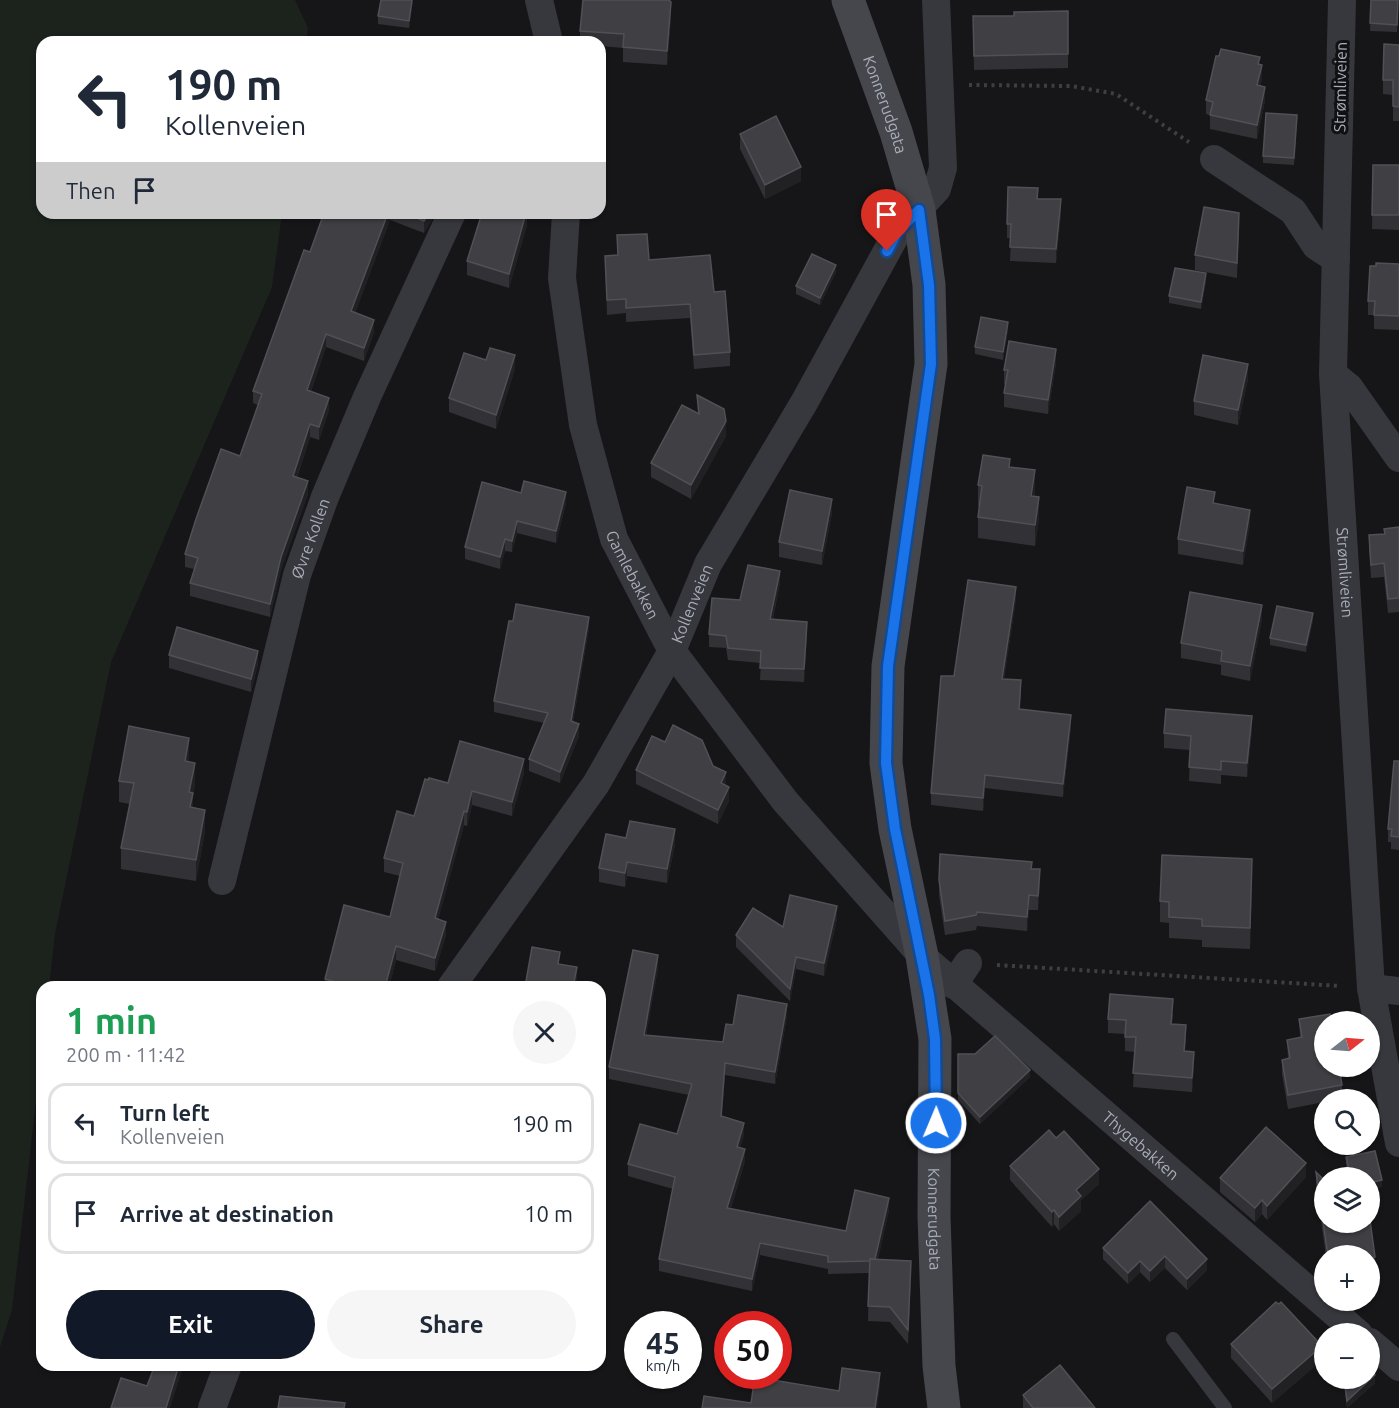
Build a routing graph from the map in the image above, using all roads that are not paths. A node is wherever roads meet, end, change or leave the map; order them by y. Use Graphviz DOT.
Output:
graph roads {
  1 [pos="539,0"];
  2 [pos="848,0"];
  3 [pos="936,0"];
  4 [pos="1342,0"];
  5 [pos="548,36"];
  6 [pos="1214,159"];
  7 [pos="919,210"];
  8 [pos="449,219"];
  9 [pos="566,219"];
  10 [pos="1336,259"];
  11 [pos="1333,374"];
  12 [pos="1399,458"];
  13 [pos="672,651"];
  14 [pos="222,881"];
  15 [pos="922,956"];
  16 [pos="455,981"];
  17 [pos="1371,988"];
  18 [pos="1399,991"];
  19 [pos="1399,1143"];
  20 [pos="1347,1323"];
  21 [pos="1173,1339"];
  22 [pos="1380,1351"];
  23 [pos="1399,1367"];
  24 [pos="226,1371"];
  25 [pos="212,1408"];
  26 [pos="944,1408"];
  27 [pos="1226,1408"];
  1 -- 5 [label="street"];
  2 -- 7 [label="main road, Konnerudgata"];
  3 -- 7 [label="street"];
  4 -- 10 [label="street, Strømliveien"];
  6 -- 10 [label="street"];
  7 -- 13 [label="street, Kollenveien"];
  7 -- 15 [label="main road, Konnerudgata"];
  8 -- 14 [label="street, Øvre Kollen"];
  9 -- 13 [label="street, Gamlebakken"];
  10 -- 11 [label="street, Strømliveien"];
  11 -- 12 [label="street"];
  11 -- 17 [label="street, Strømliveien"];
  13 -- 15 [label="street, Gamlebakken"];
  13 -- 16 [label="street, Kollenveien"];
  15 -- 20 [label="street, Thygebakken"];
  15 -- 26 [label="main road, Konnerudgata"];
  17 -- 18 [label="street"];
  17 -- 19 [label="street, Strømliveien"];
  21 -- 27 [label="lane"];
  22 -- 23 [label="street"];
  24 -- 25 [label="street"];
}
